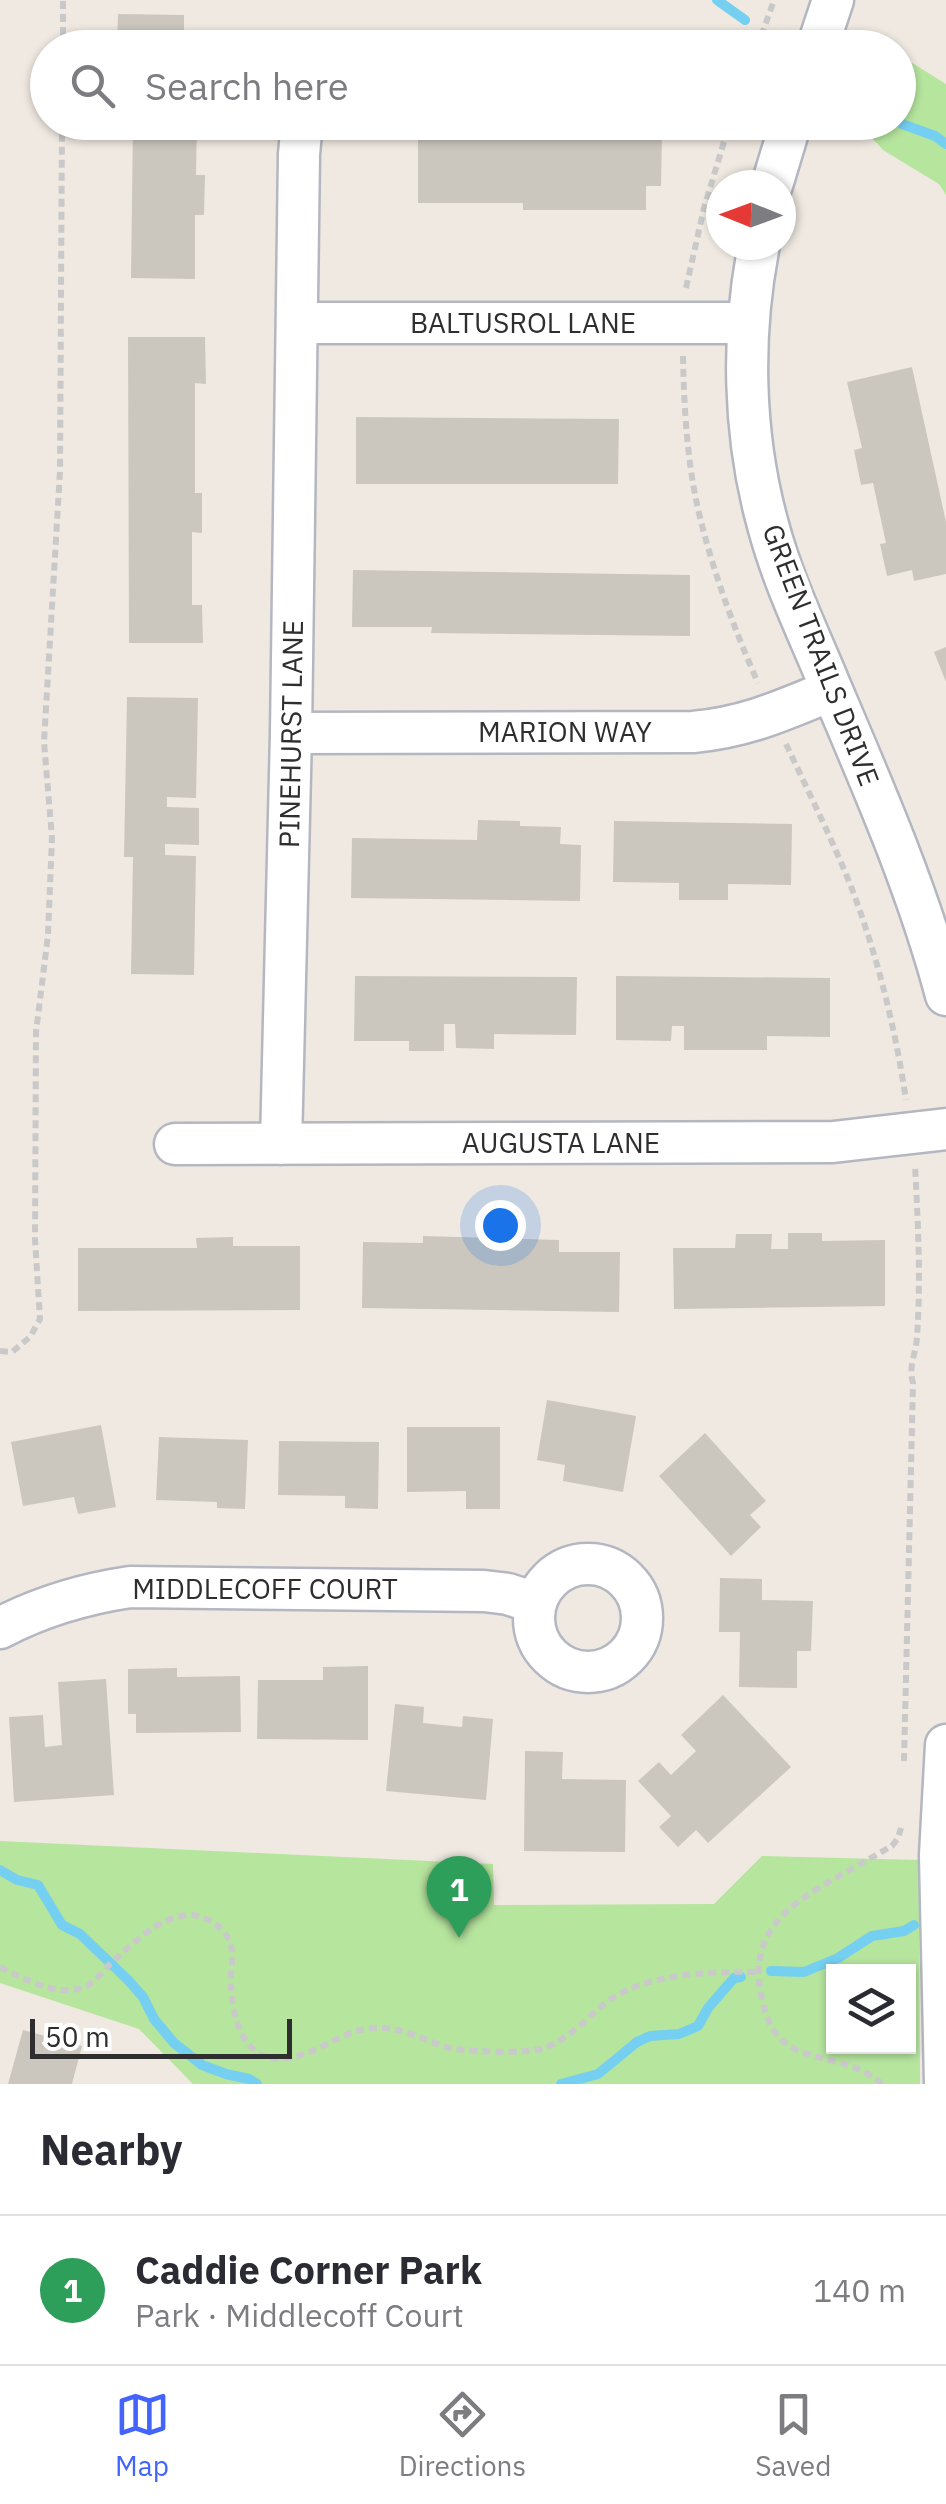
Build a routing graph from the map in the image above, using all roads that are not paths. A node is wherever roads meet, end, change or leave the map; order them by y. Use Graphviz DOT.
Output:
graph roads {
  1 [pos="833,0"];
  2 [pos="823,30"];
  3 [pos="300,140"];
  4 [pos="786,140"];
  5 [pos="777,170"];
  6 [pos="757,260"];
  7 [pos="298,323"];
  8 [pos="748,323"];
  9 [pos="832,690"];
  10 [pos="291,732"];
  11 [pos="946,995"];
  12 [pos="946,1129"];
  13 [pos="175,1144"];
  14 [pos="281,1144"];
  15 [pos="535,1603"];
  16 [pos="0,1628"];
  17 [pos="946,1745"];
  18 [pos="945,2084"];
  1 -- 2 [label="street"];
  3 -- 7 [label="street, PINEHURST LANE"];
  4 -- 5 [label="street"];
  6 -- 8 [label="street, GREEN TRAILS DRIVE"];
  7 -- 8 [label="street, BALTUSROL LANE"];
  7 -- 10 [label="street, PINEHURST LANE"];
  8 -- 9 [label="street, GREEN TRAILS DRIVE"];
  9 -- 10 [label="street, MARION WAY"];
  9 -- 11 [label="street, GREEN TRAILS DRIVE"];
  10 -- 14 [label="street, PINEHURST LANE"];
  12 -- 14 [label="street, AUGUSTA LANE"];
  13 -- 14 [label="street, AUGUSTA LANE"];
  15 -- 16 [label="street, MIDDLECOFF COURT"];
  17 -- 18 [label="street"];
}
